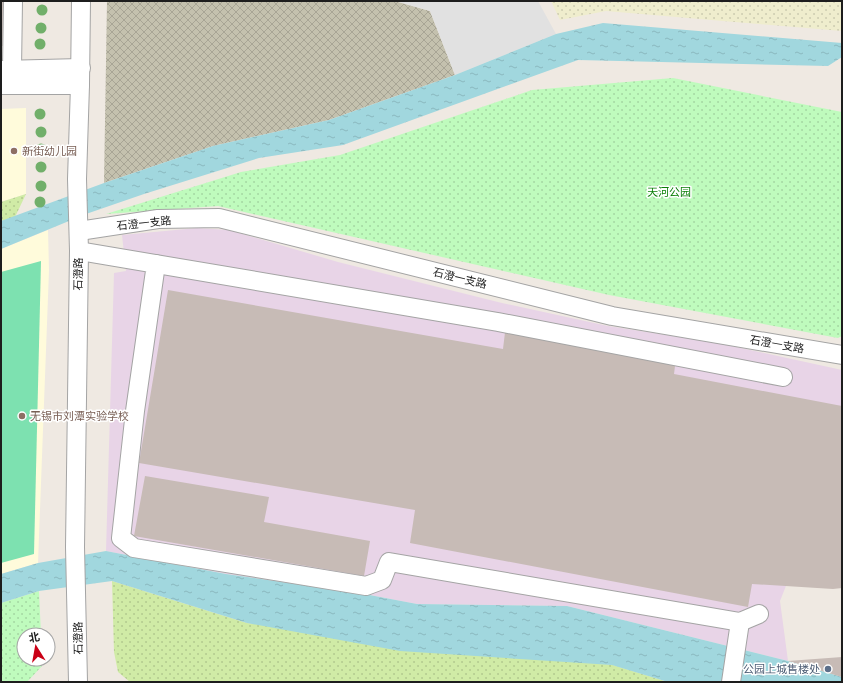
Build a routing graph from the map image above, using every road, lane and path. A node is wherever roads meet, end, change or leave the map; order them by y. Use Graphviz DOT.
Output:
graph roads {
  1 [pos="13,1"];
  2 [pos="81,1"];
  3 [pos="6,69"];
  4 [pos="80,77"];
  5 [pos="1,85"];
  6 [pos="78,231"];
  7 [pos="78,250"];
  8 [pos="156,264"];
  9 [pos="842,355"];
  10 [pos="783,378"];
  11 [pos="759,614"];
  12 [pos="740,622"];
  13 [pos="78,682"];
  14 [pos="731,682"];
  1 -- 3 [label="street"];
  2 -- 4 [label="street, 石澄路"];
  3 -- 4 [label="street"];
  4 -- 5 [label="street"];
  4 -- 6 [label="street, 石澄路"];
  6 -- 7 [label="street, 石澄路"];
  6 -- 9 [label="street, 石澄一支路"];
  7 -- 8 [label="street"];
  7 -- 13 [label="street, 石澄路"];
  8 -- 10 [label="street"];
  8 -- 12 [label="street"];
  11 -- 12 [label="street"];
  12 -- 14 [label="street"];
}
